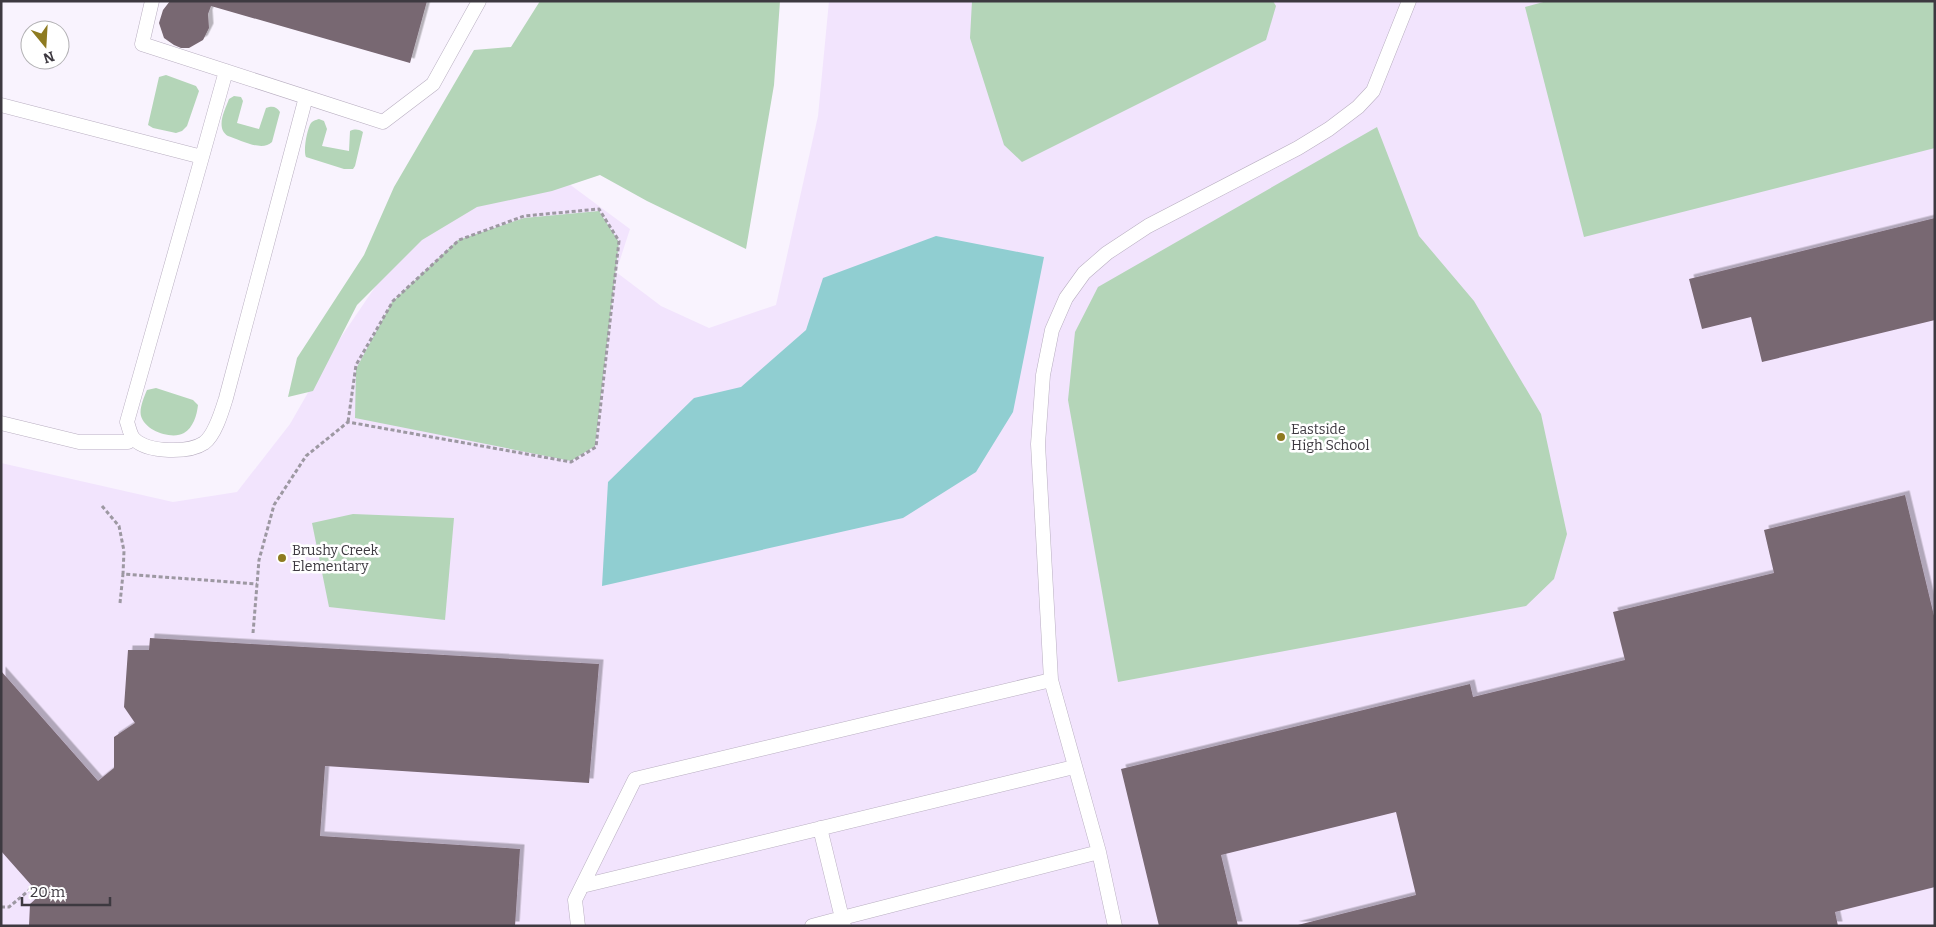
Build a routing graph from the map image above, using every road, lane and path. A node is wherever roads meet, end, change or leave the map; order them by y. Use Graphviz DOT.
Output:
graph roads {
  1 [pos="152,1"];
  2 [pos="479,1"];
  3 [pos="1409,1"];
  4 [pos="226,72"];
  5 [pos="306,97"];
  6 [pos="1,105"];
  7 [pos="202,158"];
  8 [pos="348,422"];
  9 [pos="1,423"];
  10 [pos="133,439"];
  11 [pos="102,506"];
  12 [pos="123,574"];
  13 [pos="257,584"];
  14 [pos="120,603"];
  15 [pos="254,633"];
  16 [pos="1051,680"];
  17 [pos="1074,767"];
  18 [pos="820,828"];
  19 [pos="1099,852"];
  20 [pos="582,886"];
  21 [pos="33,887"];
  22 [pos="2,908"];
  23 [pos="843,922"];
  24 [pos="578,926"];
  25 [pos="812,926"];
  26 [pos="1115,926"];
  1 -- 4 [label="lane"];
  2 -- 5 [label="lane"];
  3 -- 16 [label="lane"];
  4 -- 5 [label="lane"];
  4 -- 7 [label="lane"];
  5 -- 10 [label="lane"];
  6 -- 7 [label="lane"];
  7 -- 10 [label="lane"];
  8 -- 8 [label="path"];
  8 -- 13 [label="path"];
  9 -- 10 [label="lane"];
  11 -- 12 [label="path"];
  12 -- 13 [label="path"];
  12 -- 14 [label="path"];
  13 -- 15 [label="path"];
  16 -- 17 [label="lane"];
  16 -- 20 [label="lane"];
  17 -- 18 [label="lane"];
  17 -- 19 [label="lane"];
  18 -- 20 [label="lane"];
  18 -- 23 [label="lane"];
  19 -- 23 [label="lane"];
  19 -- 26 [label="lane"];
  20 -- 24 [label="lane"];
  21 -- 22 [label="path"];
  23 -- 25 [label="lane"];
}
